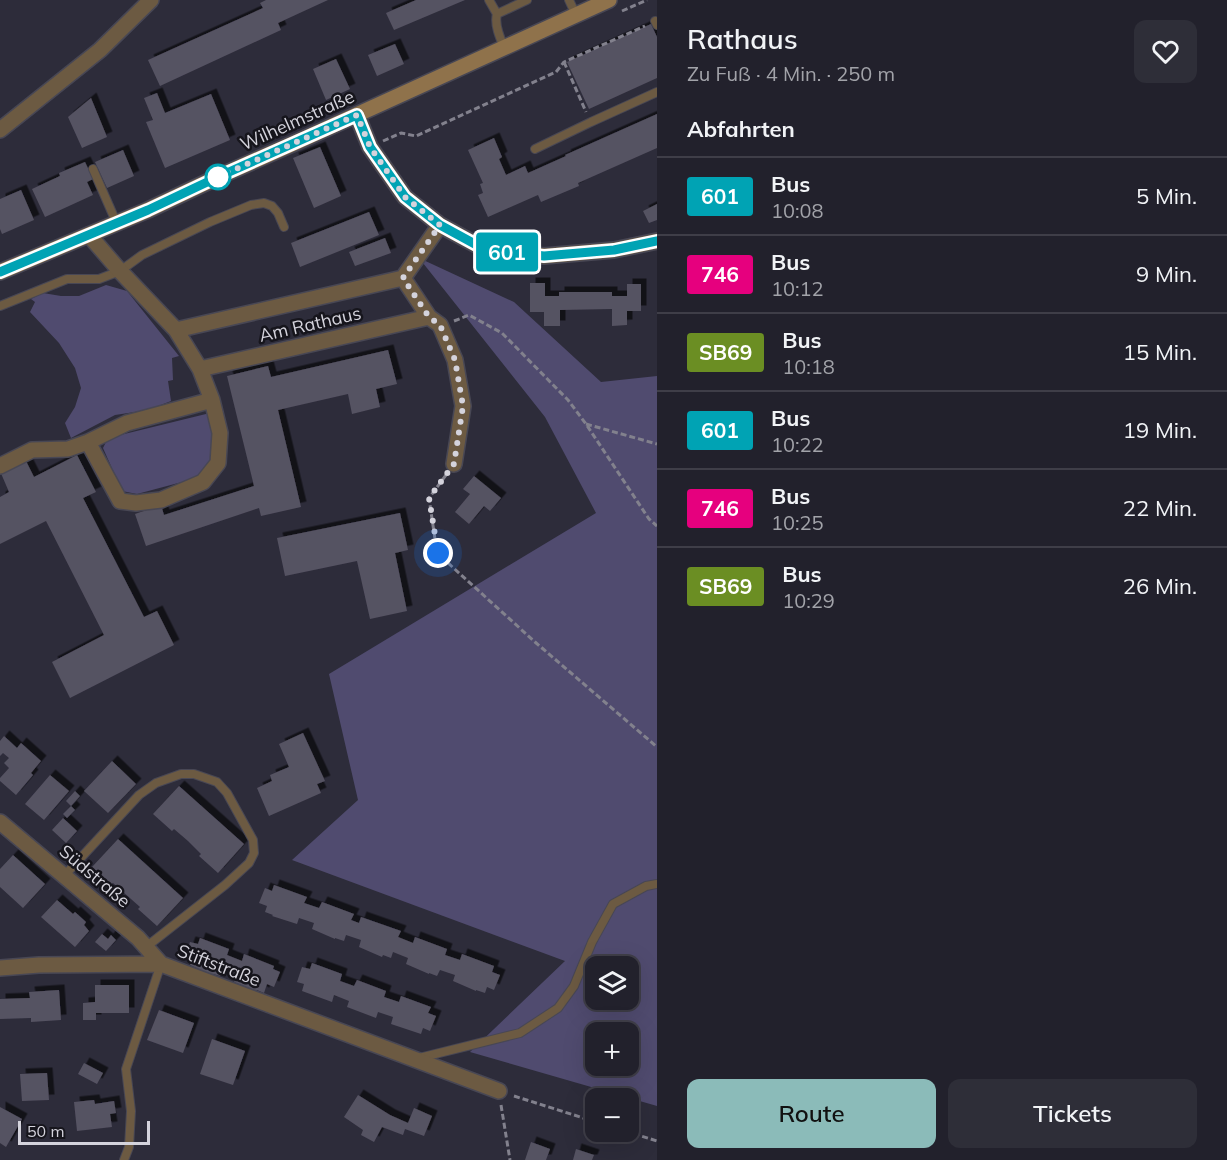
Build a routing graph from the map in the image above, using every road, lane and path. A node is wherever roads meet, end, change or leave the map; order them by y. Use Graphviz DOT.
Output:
graph roads {
  1 [pos="151,0"];
  2 [pos="489,0"];
  3 [pos="527,0"];
  4 [pos="569,0"];
  5 [pos="609,0"];
  6 [pos="497,14"];
  7 [pos="576,15"];
  8 [pos="656,23"];
  9 [pos="504,47"];
  10 [pos="564,62"];
  11 [pos="657,92"];
  12 [pos="357,115"];
  13 [pos="591,122"];
  14 [pos="0,130"];
  15 [pos="370,147"];
  16 [pos="536,149"];
  17 [pos="93,169"];
  18 [pos="117,224"];
  19 [pos="440,225"];
  20 [pos="284,227"];
  21 [pos="89,235"];
  22 [pos="657,241"];
  23 [pos="120,271"];
  24 [pos="0,272"];
  25 [pos="403,278"];
  26 [pos="0,306"];
  27 [pos="435,321"];
  28 [pos="176,330"];
  29 [pos="200,369"];
  30 [pos="212,400"];
  31 [pos="586,424"];
  32 [pos="88,442"];
  33 [pos="657,444"];
  34 [pos="454,464"];
  35 [pos="0,466"];
  36 [pos="657,526"];
  37 [pos="657,747"];
  38 [pos="0,822"];
  39 [pos="64,876"];
  40 [pos="657,884"];
  41 [pos="146,947"];
  42 [pos="161,964"];
  43 [pos="0,968"];
  44 [pos="414,1059"];
  45 [pos="499,1091"];
  46 [pos="585,1118"];
  47 [pos="639,1135"];
  48 [pos="657,1141"];
  49 [pos="124,1160"];
  50 [pos="510,1160"];
  1 -- 14 [label="street"];
  2 -- 6 [label="lane"];
  3 -- 6 [label="lane"];
  4 -- 7 [label="lane"];
  5 -- 7 [label="main road, Wilhelmstraße"];
  6 -- 9 [label="lane"];
  7 -- 9 [label="main road, Wilhelmstraße"];
  8 -- 10 [label="path"];
  9 -- 12 [label="main road, Wilhelmstraße"];
  10 -- 13 [label="path"];
  10 -- 15 [label="path"];
  11 -- 13 [label="lane"];
  12 -- 15 [label="street"];
  12 -- 18 [label="main road, Wilhelmstraße"];
  13 -- 16 [label="lane"];
  15 -- 19 [label="street"];
  17 -- 18 [label="lane"];
  18 -- 21 [label="main road, Wilhelmstraße"];
  19 -- 22 [label="street"];
  19 -- 25 [label="street"];
  20 -- 23 [label="lane"];
  21 -- 23 [label="street"];
  21 -- 24 [label="main road, Wilhelmstraße"];
  23 -- 26 [label="lane"];
  23 -- 28 [label="street"];
  25 -- 27 [label="street"];
  25 -- 28 [label="street, Am Rathaus"];
  27 -- 29 [label="street, Am Rathaus"];
  27 -- 31 [label="path"];
  27 -- 34 [label="street"];
  28 -- 29 [label="street"];
  29 -- 30 [label="street"];
  30 -- 32 [label="street"];
  30 -- 32 [label="street"];
  31 -- 33 [label="path"];
  31 -- 36 [label="path"];
  32 -- 35 [label="street"];
  34 -- 37 [label="path"];
  38 -- 39 [label="street, Südstraße"];
  39 -- 41 [label="street, Südstraße"];
  39 -- 41 [label="lane"];
  40 -- 44 [label="lane"];
  41 -- 42 [label="street, Südstraße"];
  42 -- 43 [label="street, Stiftstraße"];
  42 -- 44 [label="street, Stiftstraße"];
  42 -- 49 [label="lane"];
  44 -- 45 [label="street, Stiftstraße"];
  45 -- 46 [label="path"];
  45 -- 50 [label="path"];
  47 -- 48 [label="path"];
}
